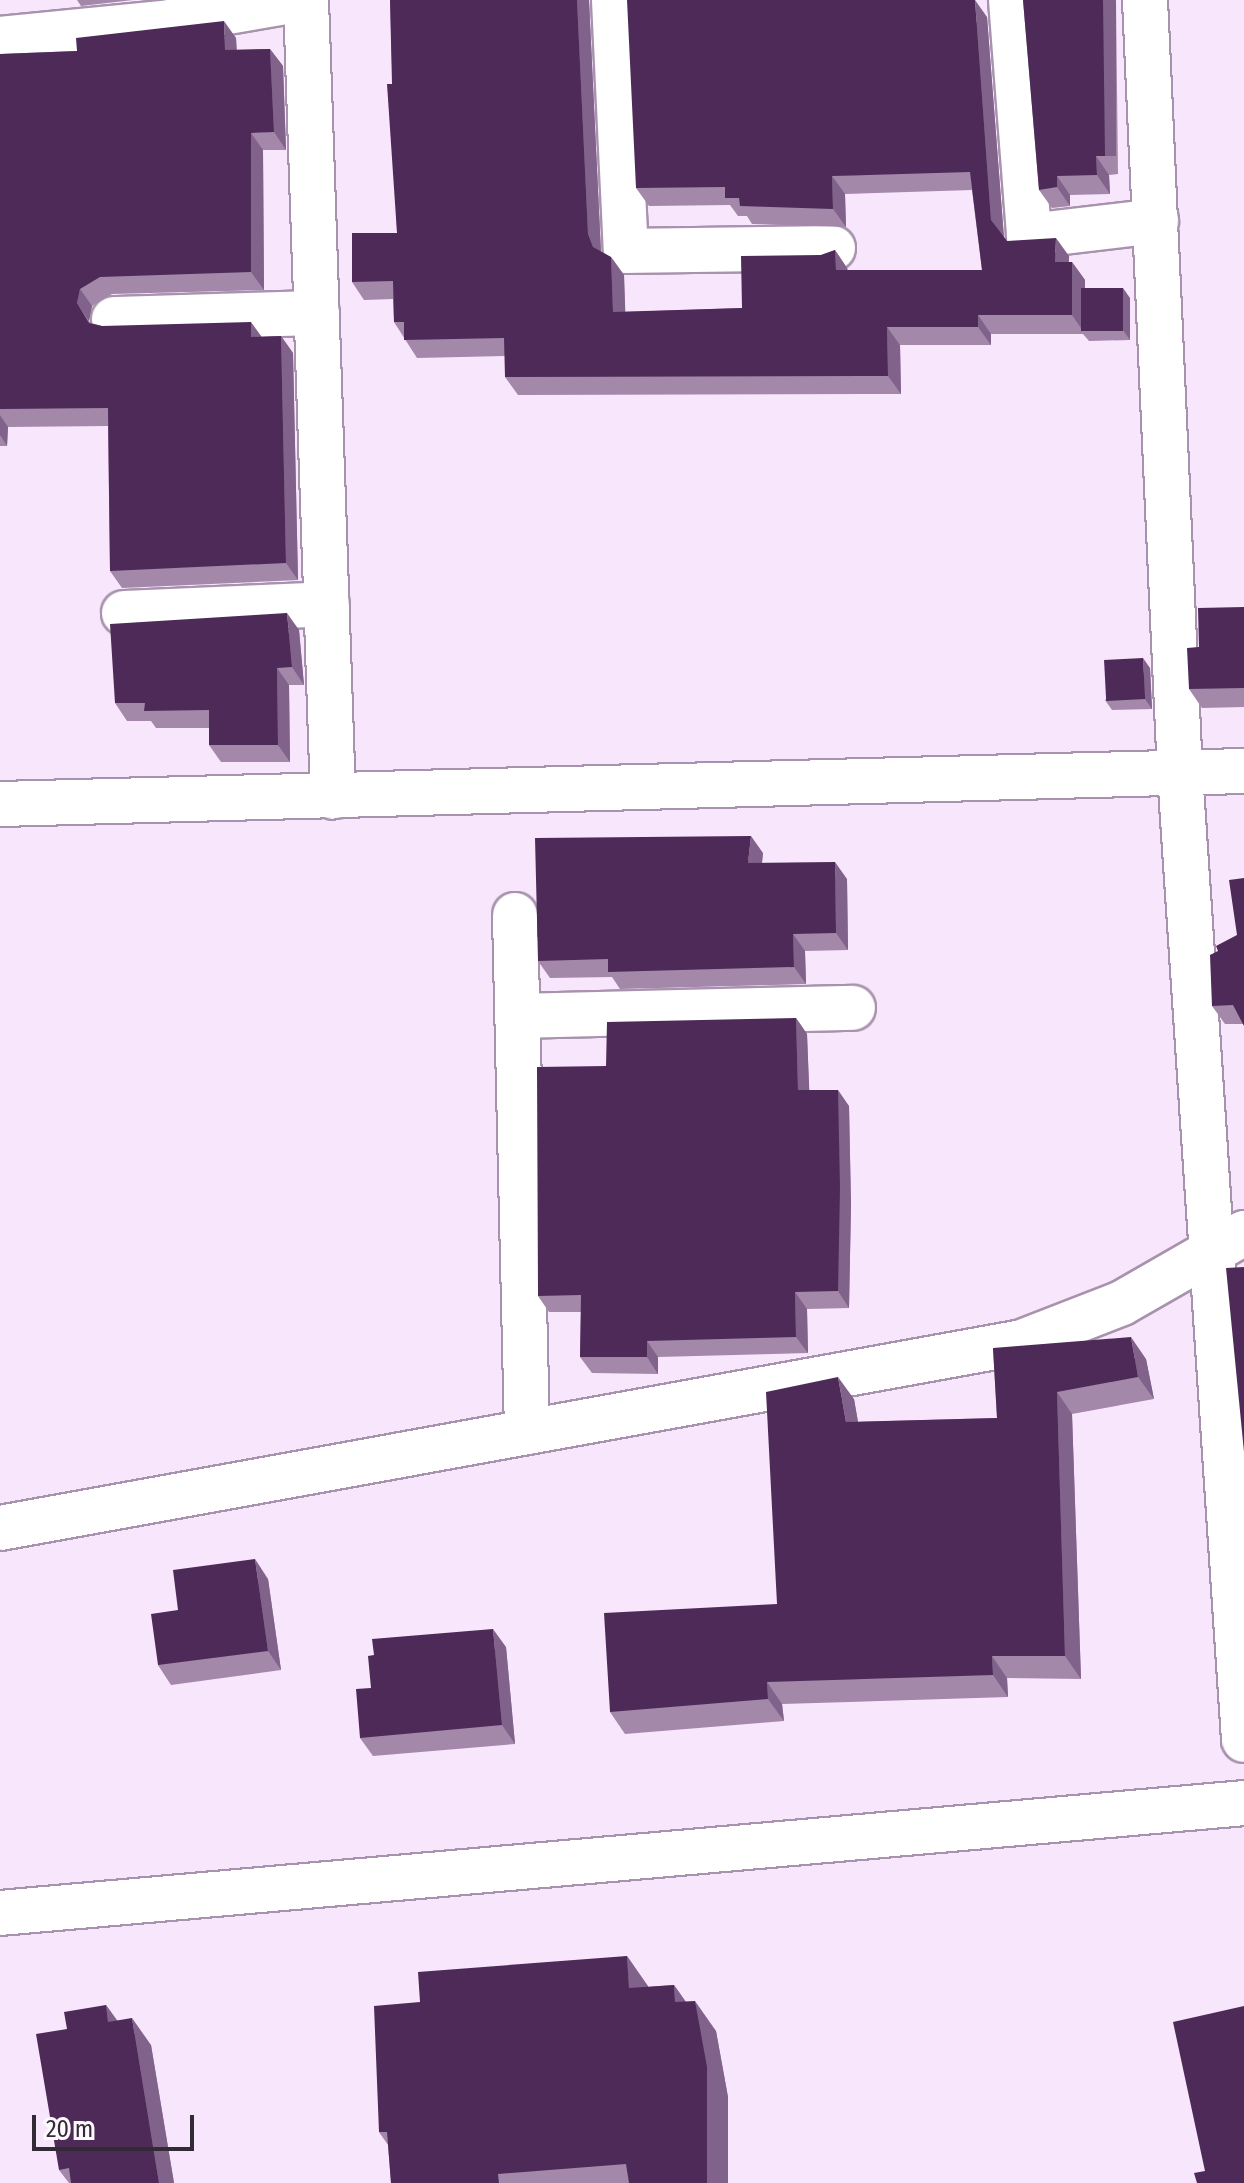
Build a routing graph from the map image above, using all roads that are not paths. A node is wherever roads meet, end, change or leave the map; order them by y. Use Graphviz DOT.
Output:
graph roads {
  1 [pos="298,0"];
  2 [pos="306,0"];
  3 [pos="614,0"];
  4 [pos="1011,0"];
  5 [pos="1145,0"];
  6 [pos="0,39"];
  7 [pos="1156,221"];
  8 [pos="833,248"];
  9 [pos="317,313"];
  10 [pos="114,319"];
  11 [pos="327,604"];
  12 [pos="124,613"];
  13 [pos="1244,771"];
  14 [pos="1180,773"];
  15 [pos="333,797"];
  16 [pos="0,804"];
  17 [pos="515,915"];
  18 [pos="853,1008"];
  19 [pos="518,1016"];
  20 [pos="1228,1242"];
  21 [pos="527,1432"];
  22 [pos="0,1528"];
  23 [pos="1244,1740"];
  24 [pos="1244,1803"];
  25 [pos="0,1913"];
  1 -- 6 [label="street"];
  2 -- 9 [label="street"];
  3 -- 8 [label="street"];
  4 -- 7 [label="street"];
  5 -- 7 [label="street"];
  7 -- 14 [label="street"];
  9 -- 10 [label="street"];
  9 -- 11 [label="street"];
  11 -- 12 [label="street"];
  11 -- 15 [label="street"];
  13 -- 14 [label="street"];
  14 -- 15 [label="street"];
  14 -- 20 [label="street"];
  15 -- 16 [label="street"];
  17 -- 19 [label="street"];
  18 -- 19 [label="street"];
  19 -- 21 [label="street"];
  20 -- 21 [label="street"];
  20 -- 23 [label="street"];
  21 -- 22 [label="street"];
  24 -- 25 [label="street"];
}
